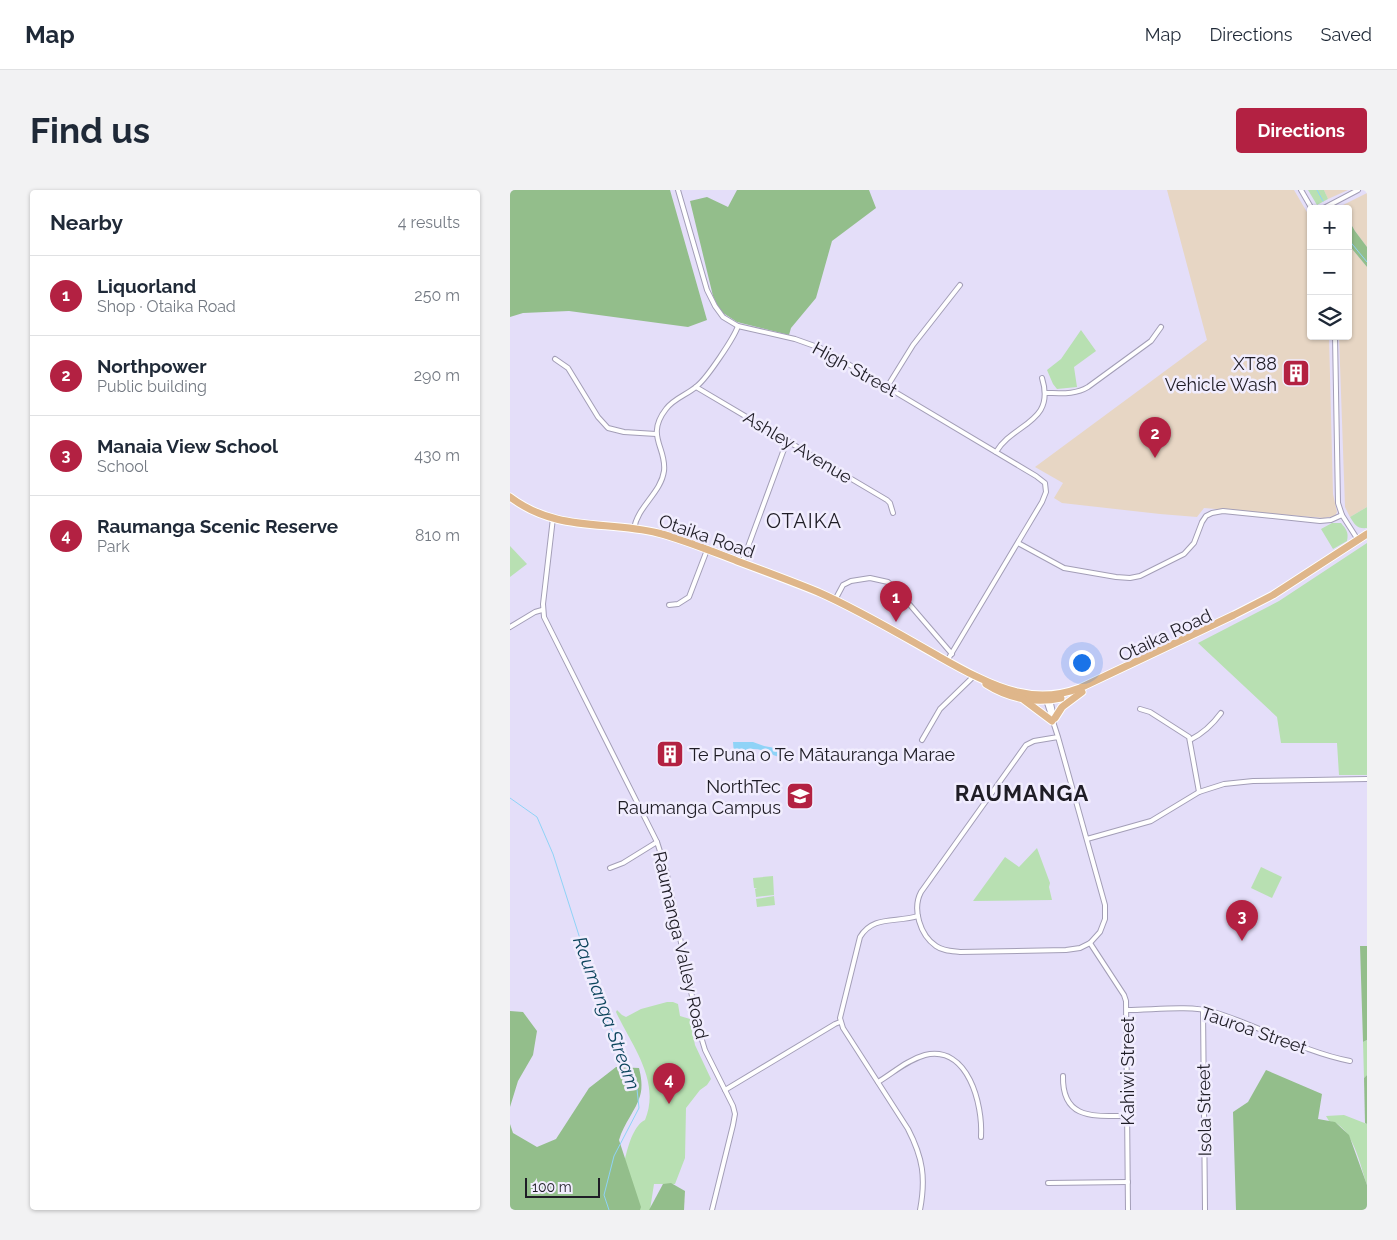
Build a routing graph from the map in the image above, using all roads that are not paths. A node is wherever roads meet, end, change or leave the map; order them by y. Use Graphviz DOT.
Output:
graph roads {
  1 [pos="678,190"];
  2 [pos="1301,190"];
  3 [pos="1358,190"];
  4 [pos="1310,205"];
  5 [pos="1330,205"];
  6 [pos="960,285"];
  7 [pos="738,326"];
  8 [pos="1161,327"];
  9 [pos="1335,340"];
  10 [pos="555,359"];
  11 [pos="1042,378"];
  12 [pos="696,387"];
  13 [pos="887,387"];
  14 [pos="1045,394"];
  15 [pos="656,434"];
  16 [pos="788,441"];
  17 [pos="996,452"];
  18 [pos="510,497"];
  19 [pos="893,513"];
  20 [pos="1342,515"];
  21 [pos="553,518"];
  22 [pos="634,529"];
  23 [pos="1367,534"];
  24 [pos="1357,541"];
  25 [pos="1018,542"];
  26 [pos="707,550"];
  27 [pos="742,563"];
  28 [pos="835,600"];
  29 [pos="670,605"];
  30 [pos="542,610"];
  31 [pos="510,628"];
  32 [pos="952,654"];
  33 [pos="947,661"];
  34 [pos="975,675"];
  35 [pos="1082,692"];
  36 [pos="1048,698"];
  37 [pos="1022,699"];
  38 [pos="1140,709"];
  39 [pos="1221,713"];
  40 [pos="1054,722"];
  41 [pos="1058,737"];
  42 [pos="922,740"];
  43 [pos="1190,740"];
  44 [pos="1367,778"];
  45 [pos="1199,792"];
  46 [pos="1086,839"];
  47 [pos="657,842"];
  48 [pos="610,868"];
  49 [pos="918,916"];
  50 [pos="1090,943"];
  51 [pos="1127,1010"];
  52 [pos="1203,1010"];
  53 [pos="840,1022"];
  54 [pos="1350,1061"];
  55 [pos="1063,1076"];
  56 [pos="878,1082"];
  57 [pos="725,1090"];
  58 [pos="1127,1116"];
  59 [pos="981,1137"];
  60 [pos="1128,1182"];
  61 [pos="1048,1183"];
  62 [pos="712,1210"];
  63 [pos="920,1210"];
  64 [pos="1128,1210"];
  65 [pos="1205,1210"];
  1 -- 7 [label="street, High Street"];
  2 -- 4 [label="street"];
  3 -- 5 [label="street"];
  6 -- 13 [label="street"];
  7 -- 12 [label="street"];
  7 -- 13 [label="street, High Street"];
  8 -- 14 [label="street"];
  9 -- 20 [label="street"];
  10 -- 15 [label="street"];
  11 -- 14 [label="street"];
  12 -- 15 [label="street"];
  12 -- 16 [label="street, Ashley Avenue"];
  13 -- 17 [label="street, High Street"];
  14 -- 17 [label="street"];
  15 -- 22 [label="street"];
  16 -- 19 [label="street, Ashley Avenue"];
  16 -- 27 [label="street"];
  17 -- 25 [label="street, High Street"];
  18 -- 21 [label="highway, Otaika Road"];
  20 -- 24 [label="street"];
  20 -- 25 [label="street"];
  21 -- 22 [label="highway, Otaika Road"];
  21 -- 30 [label="street, Raumanga Valley Road"];
  22 -- 26 [label="highway, Otaika Road"];
  23 -- 24 [label="highway, Otaika Road"];
  24 -- 35 [label="highway, Otaika Road"];
  24 -- 36 [label="highway, Otaika Road"];
  25 -- 32 [label="street"];
  26 -- 27 [label="highway, Otaika Road"];
  26 -- 29 [label="street"];
  27 -- 28 [label="highway, Otaika Road"];
  28 -- 32 [label="street"];
  28 -- 33 [label="highway, Otaika Road"];
  30 -- 31 [label="street"];
  30 -- 47 [label="street, Raumanga Valley Road"];
  32 -- 33 [label="street"];
  33 -- 34 [label="highway, Otaika Road"];
  34 -- 36 [label="highway, Otaika Road"];
  34 -- 37 [label="highway, Otaika Road"];
  34 -- 42 [label="street"];
  35 -- 36 [label="highway, Otaika Road"];
  35 -- 40 [label="highway"];
  36 -- 37 [label="highway, Otaika Road"];
  36 -- 40 [label="street"];
  37 -- 40 [label="highway"];
  38 -- 43 [label="street"];
  39 -- 43 [label="street"];
  40 -- 41 [label="street"];
  41 -- 46 [label="street"];
  41 -- 49 [label="street"];
  43 -- 45 [label="street"];
  44 -- 45 [label="street"];
  45 -- 46 [label="street"];
  46 -- 50 [label="street"];
  47 -- 48 [label="street"];
  47 -- 57 [label="street, Raumanga Valley Road"];
  49 -- 50 [label="street"];
  49 -- 53 [label="street"];
  50 -- 51 [label="street, Kahiwi Street"];
  51 -- 52 [label="street, Tauroa Street"];
  51 -- 58 [label="street, Kahiwi Street"];
  52 -- 54 [label="street, Tauroa Street"];
  52 -- 65 [label="street, Isola Street"];
  53 -- 56 [label="street"];
  53 -- 57 [label="street"];
  55 -- 58 [label="street"];
  56 -- 59 [label="street"];
  56 -- 63 [label="street"];
  57 -- 62 [label="street, Raumanga Valley Road"];
  58 -- 60 [label="street, Kahiwi Street"];
  60 -- 61 [label="street"];
  60 -- 64 [label="street, Kahiwi Street"];
}
